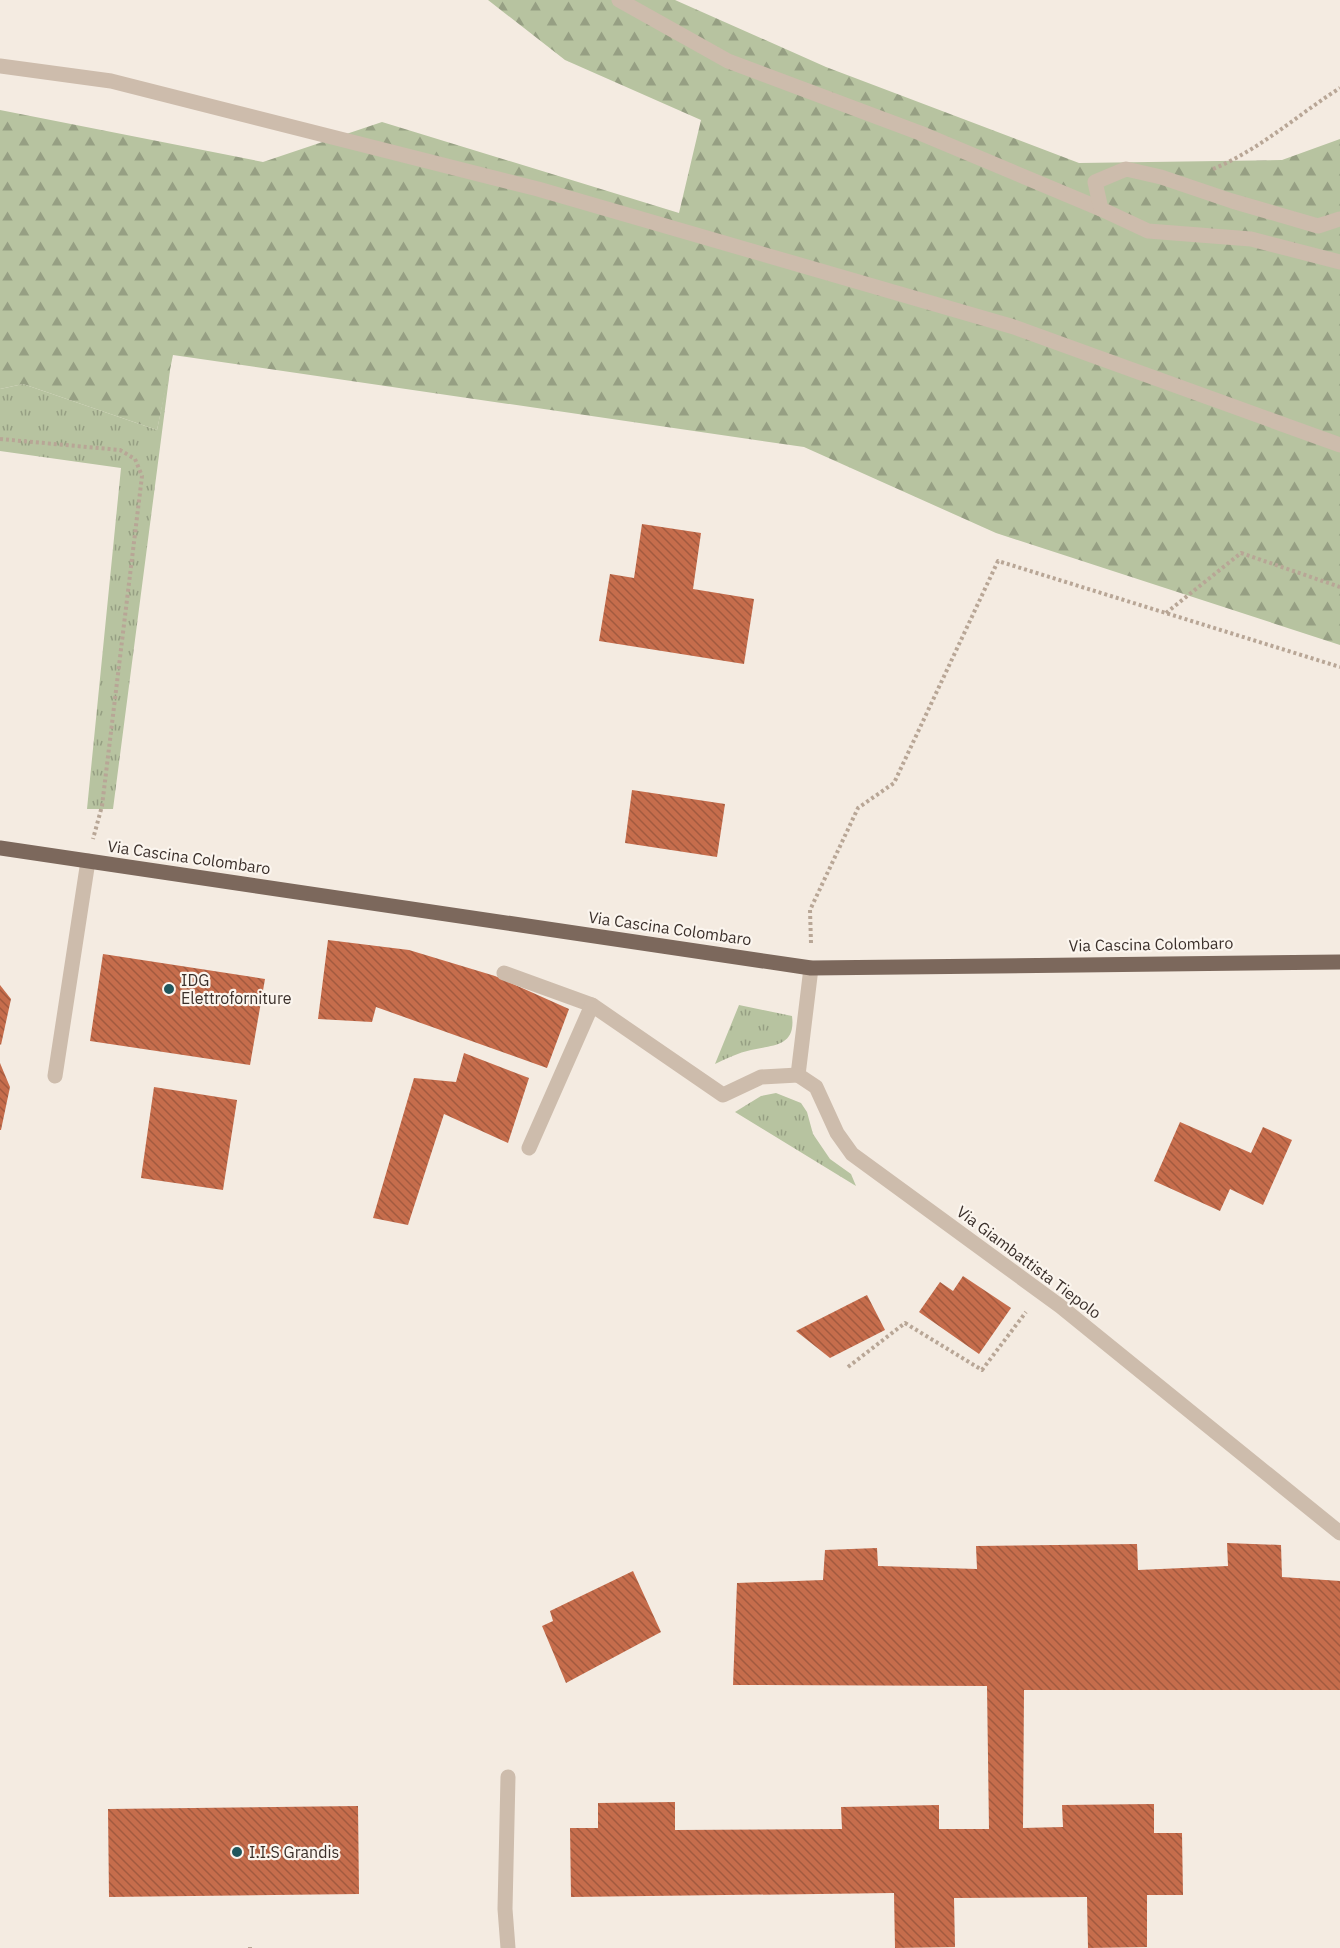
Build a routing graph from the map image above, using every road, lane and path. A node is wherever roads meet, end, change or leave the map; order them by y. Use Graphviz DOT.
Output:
graph roads {
  1 [pos="619,0"];
  2 [pos="0,66"];
  3 [pos="1340,88"];
  4 [pos="1180,183"];
  5 [pos="1101,208"];
  6 [pos="1340,219"];
  7 [pos="1340,262"];
  8 [pos="0,439"];
  9 [pos="1340,445"];
  10 [pos="1340,587"];
  11 [pos="1166,613"];
  12 [pos="1340,667"];
  13 [pos="0,848"];
  14 [pos="88,861"];
  15 [pos="1340,962"];
  16 [pos="812,968"];
  17 [pos="504,973"];
  18 [pos="592,1005"];
  19 [pos="798,1074"];
  20 [pos="55,1076"];
  21 [pos="529,1148"];
  22 [pos="1041,1292"];
  23 [pos="848,1366"];
  24 [pos="1340,1533"];
  25 [pos="507,1777"];
  26 [pos="508,1948"];
  1 -- 5 [label="street"];
  2 -- 9 [label="street"];
  3 -- 4 [label="path"];
  4 -- 5 [label="street"];
  4 -- 6 [label="street"];
  5 -- 7 [label="street"];
  8 -- 14 [label="path"];
  10 -- 11 [label="path"];
  11 -- 12 [label="path"];
  11 -- 16 [label="path"];
  13 -- 14 [label="main road, Via Cascina Colombaro"];
  14 -- 16 [label="main road, Via Cascina Colombaro"];
  14 -- 20 [label="street"];
  15 -- 16 [label="main road, Via Cascina Colombaro"];
  16 -- 19 [label="street"];
  17 -- 18 [label="street"];
  18 -- 19 [label="street"];
  18 -- 21 [label="street"];
  19 -- 22 [label="street, Via Giambattista Tiepolo"];
  22 -- 23 [label="path"];
  22 -- 24 [label="street, Via Giambattista Tiepolo"];
  25 -- 26 [label="street"];
}
